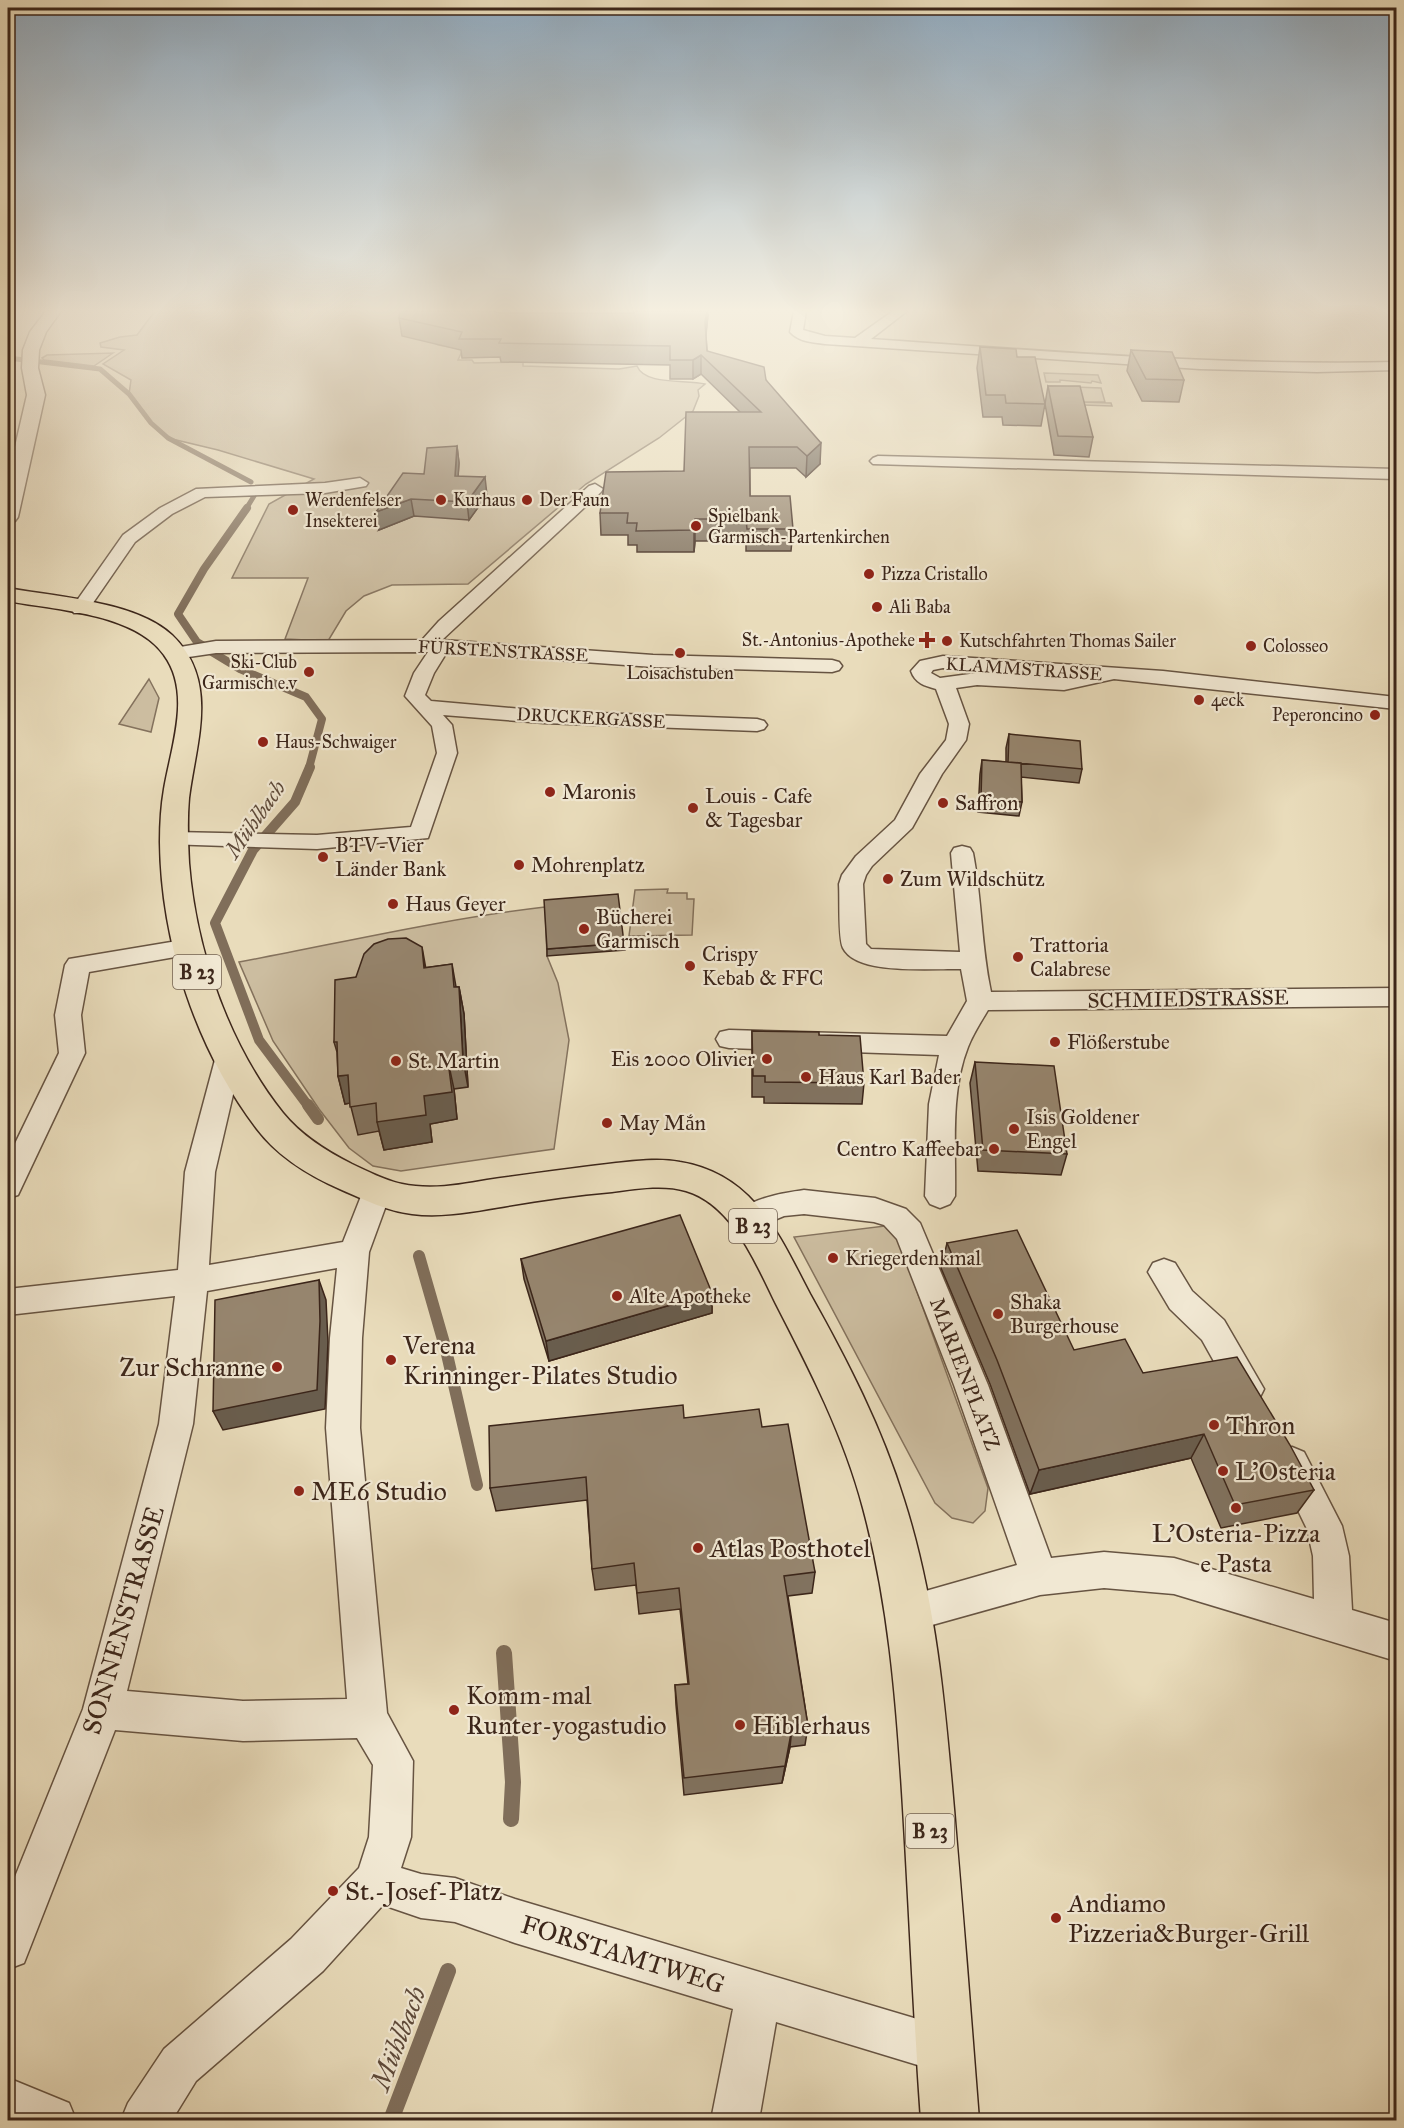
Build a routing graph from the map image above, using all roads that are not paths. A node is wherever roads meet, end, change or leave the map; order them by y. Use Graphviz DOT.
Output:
graph roads {
  1 [pos="32,410"];
  2 [pos="878,461"];
  3 [pos="1396,474"];
  4 [pos="360,483"];
  5 [pos="595,489"];
  6 [pos="8,517"];
  7 [pos="8,595"];
  8 [pos="80,609"];
  9 [pos="8,612"];
  10 [pos="434,647"];
  11 [pos="175,653"];
  12 [pos="832,666"];
  13 [pos="1112,674"];
  14 [pos="946,684"];
  15 [pos="1396,702"];
  16 [pos="426,707"];
  17 [pos="757,725"];
  18 [pos="174,839"];
  19 [pos="962,853"];
  20 [pos="189,947"];
  21 [pos="972,961"];
  22 [pos="1396,997"];
  23 [pos="980,1001"];
  24 [pos="729,1039"];
  25 [pos="956,1046"];
  26 [pos="229,1056"];
  27 [pos="8,1187"];
  28 [pos="392,1194"];
  29 [pos="940,1196"];
  30 [pos="748,1219"];
  31 [pos="354,1252"];
  32 [pos="1164,1272"];
  33 [pos="193,1281"];
  34 [pos="8,1302"];
  35 [pos="1040,1577"];
  36 [pos="907,1613"];
  37 [pos="1334,1624"];
  38 [pos="1396,1642"];
  39 [pos="103,1709"];
  40 [pos="368,1718"];
  41 [pos="376,1881"];
  42 [pos="8,1947"];
  43 [pos="758,1995"];
  44 [pos="944,2049"];
  45 [pos="8,2102"];
  46 [pos="52,2121"];
  47 [pos="145,2121"];
  48 [pos="735,2121"];
  49 [pos="950,2121"];
  1 -- 6 [label="street"];
  2 -- 3 [label="street"];
  4 -- 8 [label="street"];
  5 -- 10 [label="street"];
  7 -- 8 [label="main road, B 23"];
  8 -- 11 [label="main road, B 23"];
  9 -- 11 [label="main road"];
  10 -- 11 [label="street, FÜRSTENSTRASSE"];
  10 -- 12 [label="street, FÜRSTENSTRASSE"];
  10 -- 16 [label="street"];
  11 -- 18 [label="main road, B 23"];
  13 -- 14 [label="street, KLAMMSTRASSE"];
  13 -- 14 [label="street, KLAMMSTRASSE"];
  13 -- 15 [label="street, KLAMMSTRASSE"];
  14 -- 21 [label="street"];
  16 -- 17 [label="street, DRUCKERGASSE"];
  16 -- 18 [label="street"];
  18 -- 20 [label="main road, B 23"];
  19 -- 21 [label="street"];
  20 -- 26 [label="main road, B 23"];
  20 -- 27 [label="street"];
  21 -- 23 [label="street"];
  22 -- 23 [label="street, SCHMIEDSTRASSE"];
  23 -- 25 [label="street"];
  24 -- 25 [label="street"];
  25 -- 29 [label="street"];
  26 -- 28 [label="main road, B 23"];
  26 -- 33 [label="street, SONNENSTRASSE"];
  28 -- 30 [label="main road, B 23"];
  28 -- 31 [label="street"];
  30 -- 35 [label="street, MARIENPLATZ"];
  30 -- 36 [label="main road, B 23"];
  31 -- 33 [label="street"];
  31 -- 40 [label="street"];
  32 -- 37 [label="street"];
  33 -- 34 [label="street"];
  33 -- 39 [label="street, SONNENSTRASSE"];
  35 -- 36 [label="street"];
  35 -- 37 [label="street"];
  36 -- 44 [label="main road, B 23"];
  37 -- 38 [label="street"];
  39 -- 40 [label="street"];
  39 -- 42 [label="street, SONNENSTRASSE"];
  40 -- 41 [label="street"];
  41 -- 43 [label="street, FORSTAMTWEG"];
  41 -- 47 [label="street"];
  43 -- 44 [label="street, FORSTAMTWEG"];
  43 -- 48 [label="street"];
  44 -- 49 [label="main road, B 23"];
  45 -- 46 [label="street"];
}
